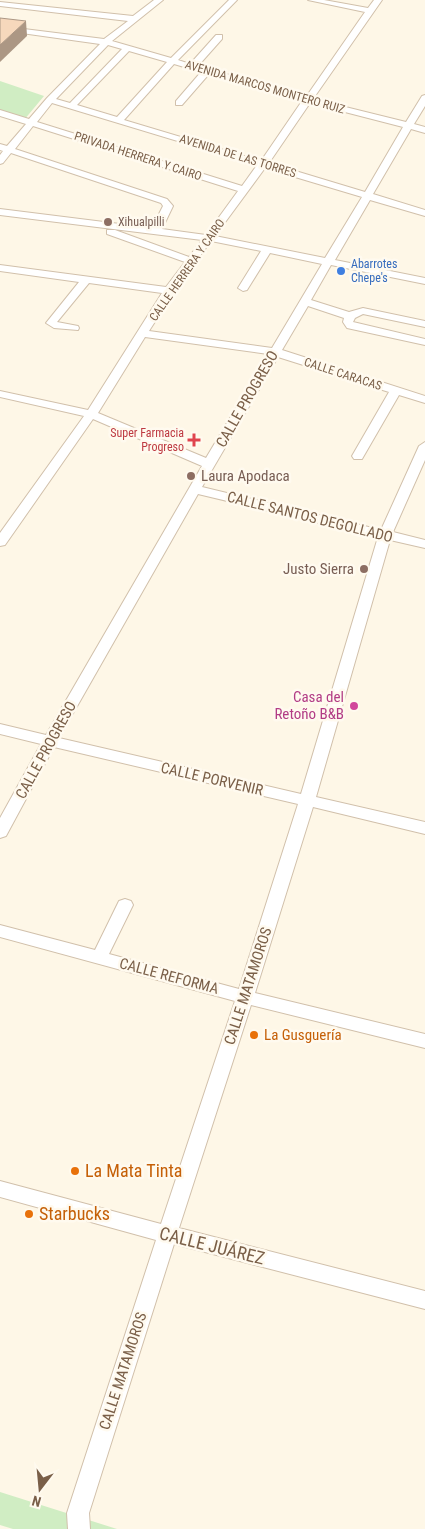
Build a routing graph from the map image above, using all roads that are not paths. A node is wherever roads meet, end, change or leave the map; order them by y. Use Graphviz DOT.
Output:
graph roads {
  1 [pos="159,0"];
  2 [pos="233,0"];
  3 [pos="312,0"];
  4 [pos="378,0"];
  5 [pos="0,4"];
  6 [pos="370,10"];
  7 [pos="134,19"];
  8 [pos="0,28"];
  9 [pos="219,38"];
  10 [pos="106,42"];
  11 [pos="128,48"];
  12 [pos="173,61"];
  13 [pos="192,67"];
  14 [pos="207,71"];
  15 [pos="425,98"];
  16 [pos="50,100"];
  17 [pos="307,100"];
  18 [pos="179,103"];
  19 [pos="72,106"];
  20 [pos="0,113"];
  21 [pos="119,120"];
  22 [pos="31,122"];
  23 [pos="409,126"];
  24 [pos="425,130"];
  25 [pos="5,148"];
  26 [pos="0,161"];
  27 [pos="263,164"];
  28 [pos="244,190"];
  29 [pos="368,195"];
  30 [pos="0,212"];
  31 [pos="425,213"];
  32 [pos="87,223"];
  33 [pos="156,231"];
  34 [pos="209,238"];
  35 [pos="267,250"];
  36 [pos="192,261"];
  37 [pos="328,262"];
  38 [pos="0,268"];
  39 [pos="86,280"];
  40 [pos="425,281"];
  41 [pos="243,288"];
  42 [pos="169,292"];
  43 [pos="305,301"];
  44 [pos="350,316"];
  45 [pos="408,322"];
  46 [pos="425,324"];
  47 [pos="74,328"];
  48 [pos="142,333"];
  49 [pos="399,338"];
  50 [pos="423,342"];
  51 [pos="275,352"];
  52 [pos="396,391"];
  53 [pos="0,394"];
  54 [pos="425,400"];
  55 [pos="90,414"];
  56 [pos="425,446"];
  57 [pos="358,456"];
  58 [pos="209,464"];
  59 [pos="195,489"];
  60 [pos="0,517"];
  61 [pos="15,521"];
  62 [pos="385,536"];
  63 [pos="0,542"];
  64 [pos="425,544"];
  65 [pos="0,729"];
  66 [pos="50,740"];
  67 [pos="307,801"];
  68 [pos="425,828"];
  69 [pos="0,832"];
  70 [pos="125,905"];
  71 [pos="0,931"];
  72 [pos="99,958"];
  73 [pos="245,997"];
  74 [pos="425,1041"];
  75 [pos="0,1189"];
  76 [pos="167,1234"];
  77 [pos="425,1300"];
  78 [pos="79,1529"];
  1 -- 7 [label="street"];
  2 -- 12 [label="street"];
  3 -- 6 [label="street"];
  4 -- 6 [label="street, CALLE HERRERA Y CAIRO"];
  5 -- 7 [label="street"];
  6 -- 17 [label="street, CALLE HERRERA Y CAIRO"];
  7 -- 10 [label="street"];
  8 -- 10 [label="street, AVENIDA MARCOS MONTERO RUIZ"];
  9 -- 13 [label="street"];
  10 -- 11 [label="street, AVENIDA MARCOS MONTERO RUIZ"];
  10 -- 16 [label="street"];
  11 -- 12 [label="street, AVENIDA MARCOS MONTERO RUIZ"];
  11 -- 19 [label="street"];
  12 -- 13 [label="street, AVENIDA MARCOS MONTERO RUIZ"];
  12 -- 21 [label="street"];
  13 -- 14 [label="street, AVENIDA MARCOS MONTERO RUIZ"];
  14 -- 17 [label="street, AVENIDA MARCOS MONTERO RUIZ"];
  14 -- 18 [label="street"];
  15 -- 23 [label="street, CALLE PROGRESO"];
  16 -- 19 [label="street, AVENIDA DE LAS TORRES"];
  16 -- 22 [label="street"];
  17 -- 23 [label="street, AVENIDA MARCOS MONTERO RUIZ"];
  17 -- 27 [label="street, CALLE HERRERA Y CAIRO"];
  19 -- 21 [label="street, AVENIDA DE LAS TORRES"];
  20 -- 22 [label="street, PRIVADA HERRERA Y CAIRO"];
  21 -- 27 [label="street, AVENIDA DE LAS TORRES"];
  22 -- 25 [label="street"];
  22 -- 28 [label="street, PRIVADA HERRERA Y CAIRO"];
  23 -- 24 [label="street, AVENIDA MARCOS MONTERO RUIZ"];
  23 -- 29 [label="street, CALLE PROGRESO"];
  25 -- 26 [label="street"];
  25 -- 33 [label="street"];
  27 -- 28 [label="street, CALLE HERRERA Y CAIRO"];
  27 -- 29 [label="street, AVENIDA DE LAS TORRES"];
  28 -- 34 [label="street, CALLE HERRERA Y CAIRO"];
  29 -- 31 [label="street, AVENIDA DE LAS TORRES"];
  29 -- 37 [label="street, CALLE PROGRESO"];
  30 -- 32 [label="street"];
  32 -- 33 [label="street"];
  32 -- 36 [label="street"];
  33 -- 34 [label="street"];
  34 -- 35 [label="street"];
  34 -- 36 [label="street, CALLE HERRERA Y CAIRO"];
  35 -- 37 [label="street"];
  35 -- 41 [label="street"];
  36 -- 42 [label="street, CALLE HERRERA Y CAIRO"];
  37 -- 40 [label="street"];
  37 -- 43 [label="street, CALLE PROGRESO"];
  38 -- 39 [label="street"];
  39 -- 42 [label="street"];
  39 -- 47 [label="street"];
  42 -- 48 [label="street, CALLE HERRERA Y CAIRO"];
  43 -- 44 [label="street"];
  43 -- 51 [label="street, CALLE PROGRESO"];
  44 -- 45 [label="street"];
  44 -- 49 [label="street"];
  45 -- 46 [label="street"];
  45 -- 49 [label="street"];
  48 -- 51 [label="street, CALLE CARACAS"];
  48 -- 55 [label="street, CALLE HERRERA Y CAIRO"];
  49 -- 50 [label="street"];
  51 -- 52 [label="street, CALLE CARACAS"];
  51 -- 58 [label="street, CALLE PROGRESO"];
  52 -- 54 [label="street, CALLE CARACAS"];
  52 -- 57 [label="street"];
  53 -- 55 [label="street"];
  55 -- 58 [label="street"];
  55 -- 61 [label="street, CALLE HERRERA Y CAIRO"];
  56 -- 62 [label="street, CALLE MATAMOROS"];
  58 -- 59 [label="street, CALLE PROGRESO"];
  59 -- 62 [label="street, CALLE SANTOS DEGOLLADO"];
  59 -- 66 [label="street, CALLE PROGRESO"];
  60 -- 61 [label="street"];
  61 -- 63 [label="street, CALLE HERRERA Y CAIRO"];
  62 -- 64 [label="street, CALLE SANTOS DEGOLLADO"];
  62 -- 67 [label="street, CALLE MATAMOROS"];
  65 -- 66 [label="street, CALLE PORVENIR"];
  66 -- 67 [label="street, CALLE PORVENIR"];
  66 -- 69 [label="street, CALLE PROGRESO"];
  67 -- 68 [label="street, CALLE PORVENIR"];
  67 -- 73 [label="street, CALLE MATAMOROS"];
  70 -- 72 [label="street"];
  71 -- 72 [label="street, CALLE REFORMA"];
  72 -- 73 [label="street, CALLE REFORMA"];
  73 -- 74 [label="street, CALLE REFORMA"];
  73 -- 76 [label="street, CALLE MATAMOROS"];
  75 -- 76 [label="street, CALLE JUÁREZ"];
  76 -- 77 [label="street, CALLE JUÁREZ"];
  76 -- 78 [label="street, CALLE MATAMOROS"];
}
